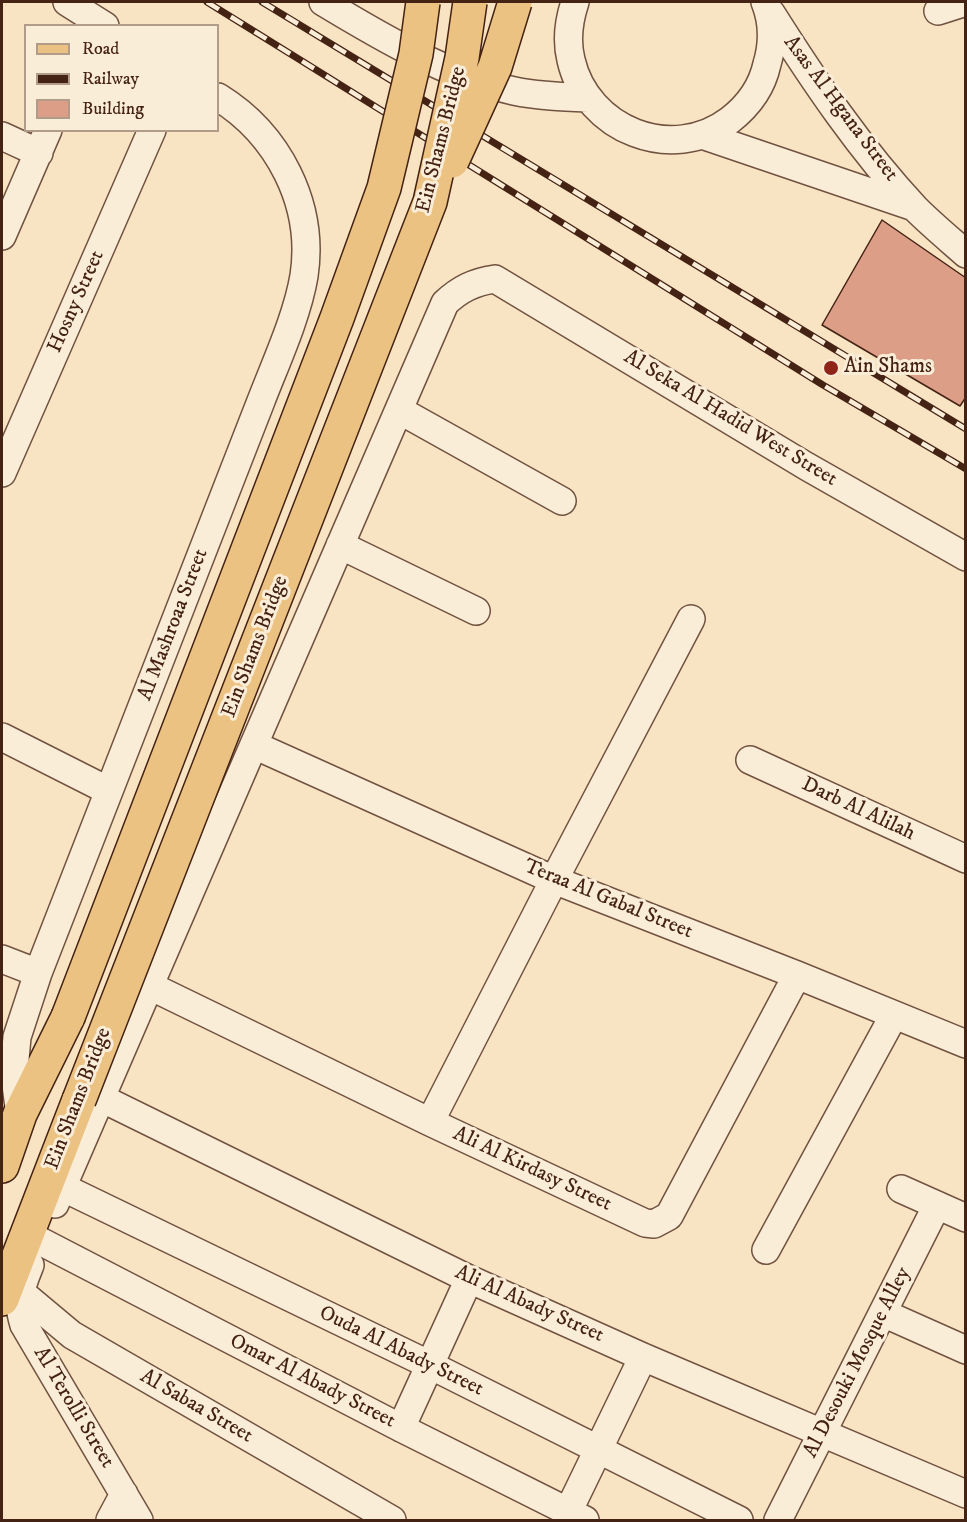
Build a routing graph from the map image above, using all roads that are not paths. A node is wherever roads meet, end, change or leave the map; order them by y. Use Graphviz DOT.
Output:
graph roads {
  1 [pos="67,2"];
  2 [pos="322,2"];
  3 [pos="423,2"];
  4 [pos="470,2"];
  5 [pos="515,2"];
  6 [pos="575,2"];
  7 [pos="966,2"];
  8 [pos="766,5"];
  9 [pos="355,11"];
  10 [pos="938,11"];
  11 [pos="98,24"];
  12 [pos="588,98"];
  13 [pos="221,99"];
  14 [pos="151,132"];
  15 [pos="702,135"];
  16 [pos="2,136"];
  17 [pos="44,142"];
  18 [pos="430,202"];
  19 [pos="915,208"];
  20 [pos="2,236"];
  21 [pos="966,254"];
  22 [pos="399,410"];
  23 [pos="11,426"];
  24 [pos="2,472"];
  25 [pos="562,501"];
  26 [pos="340,545"];
  27 [pos="966,557"];
  28 [pos="476,611"];
  29 [pos="691,619"];
  30 [pos="2,737"];
  31 [pos="254,744"];
  32 [pos="750,760"];
  33 [pos="109,791"];
  34 [pos="966,859"];
  35 [pos="554,880"];
  36 [pos="2,959"];
  37 [pos="38,973"];
  38 [pos="797,975"];
  39 [pos="150,986"];
  40 [pos="894,1015"];
  41 [pos="966,1044"];
  42 [pos="90,1099"];
  43 [pos="11,1109"];
  44 [pos="430,1122"];
  45 [pos="2,1166"];
  46 [pos="63,1187"];
  47 [pos="901,1189"];
  48 [pos="937,1205"];
  49 [pos="966,1218"];
  50 [pos="40,1241"];
  51 [pos="766,1250"];
  52 [pos="470,1279"];
  53 [pos="10,1291"];
  54 [pos="883,1313"];
  55 [pos="966,1350"];
  56 [pos="643,1357"];
  57 [pos="430,1365"];
  58 [pos="401,1428"];
  59 [pos="822,1434"];
  60 [pos="598,1450"];
  61 [pos="124,1494"];
  62 [pos="966,1494"];
  63 [pos="577,1516"];
  64 [pos="388,1520"];
  65 [pos="110,1521"];
  66 [pos="139,1521"];
  67 [pos="739,1521"];
  68 [pos="778,1521"];
  1 -- 11 [label="street"];
  2 -- 9 [label="street"];
  3 -- 43 [label="main road, Ein Shams Bridge, bridge"];
  4 -- 18 [label="main road, Ein Shams Bridge, bridge"];
  5 -- 18 [label="main road, bridge"];
  6 -- 12 [label="street"];
  7 -- 10 [label="street"];
  8 -- 15 [label="street"];
  8 -- 19 [label="street, Asas Al Hgana Street"];
  9 -- 12 [label="street"];
  12 -- 15 [label="street"];
  13 -- 33 [label="street, Al Mashroaa Street"];
  14 -- 23 [label="street, Hosny Street"];
  15 -- 19 [label="street, Asas Al Hgana Street"];
  16 -- 17 [label="street"];
  17 -- 20 [label="street"];
  18 -- 42 [label="main road, Ein Shams Bridge, bridge"];
  19 -- 21 [label="street, Asas Al Hgana Street"];
  22 -- 25 [label="street"];
  22 -- 26 [label="street"];
  22 -- 27 [label="street, Al Seka Al Hadid West Street"];
  23 -- 24 [label="street, Hosny Street"];
  26 -- 28 [label="street"];
  26 -- 31 [label="street"];
  29 -- 35 [label="street"];
  30 -- 33 [label="street"];
  31 -- 35 [label="street, Teraa Al Gabal Street"];
  31 -- 39 [label="street"];
  32 -- 34 [label="street, Darb Al Alilah"];
  33 -- 37 [label="street, Al Mashroaa Street"];
  35 -- 38 [label="street, Teraa Al Gabal Street"];
  35 -- 44 [label="street"];
  36 -- 37 [label="street"];
  37 -- 43 [label="street, Al Mashroaa Street"];
  38 -- 40 [label="street, Teraa Al Gabal Street"];
  38 -- 44 [label="street, Ali Al Kirdasy Street"];
  39 -- 42 [label="street"];
  39 -- 44 [label="street, Ali Al Kirdasy Street"];
  40 -- 41 [label="street, Teraa Al Gabal Street"];
  40 -- 51 [label="street"];
  42 -- 46 [label="street"];
  42 -- 52 [label="street, Ali Al Abady Street"];
  42 -- 53 [label="main road, Ein Shams Bridge"];
  43 -- 45 [label="main road, Al Mashroaa Street"];
  46 -- 50 [label="street"];
  46 -- 57 [label="street, Ouda Al Abady Street"];
  47 -- 48 [label="street"];
  48 -- 49 [label="street"];
  48 -- 54 [label="street, Al Desouki Mosque Alley"];
  50 -- 53 [label="street"];
  50 -- 58 [label="street, Omar Al Abady Street"];
  52 -- 56 [label="street, Ali Al Abady Street"];
  52 -- 57 [label="street"];
  53 -- 61 [label="street, Al Terolli Street"];
  53 -- 64 [label="street, Al Sabaa Street"];
  54 -- 55 [label="street"];
  54 -- 59 [label="street, Al Desouki Mosque Alley"];
  56 -- 59 [label="street, Ali Al Abady Street"];
  56 -- 60 [label="street"];
  57 -- 58 [label="street"];
  57 -- 60 [label="street, Ouda Al Abady Street"];
  58 -- 63 [label="street, Omar Al Abady Street"];
  59 -- 62 [label="street, Ali Al Abady Street"];
  59 -- 68 [label="street, Al Desouki Mosque Alley"];
  60 -- 63 [label="street"];
  60 -- 67 [label="street, Ouda Al Abady Street"];
  61 -- 65 [label="street"];
  61 -- 66 [label="street, Al Terolli Street"];
}
